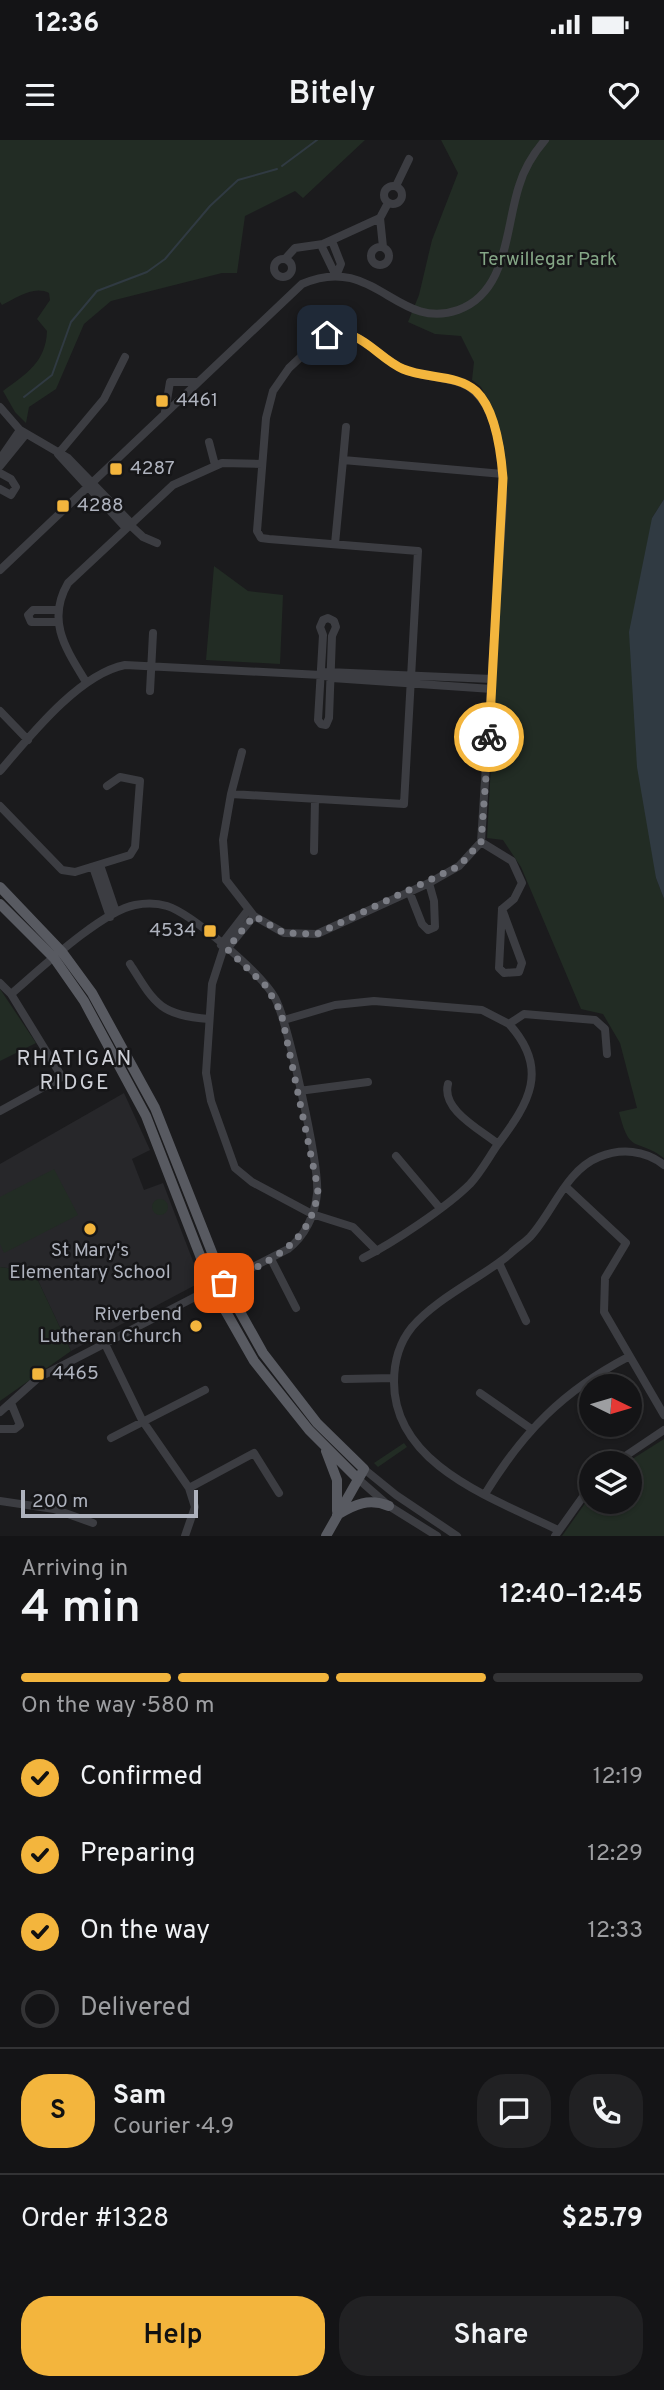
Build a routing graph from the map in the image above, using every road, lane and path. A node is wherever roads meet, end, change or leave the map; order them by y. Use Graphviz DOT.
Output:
graph roads {
  1 [pos="545,140"];
  2 [pos="409,159"];
  3 [pos="396,186"];
  4 [pos="388,203"];
  5 [pos="380,218"];
  6 [pos="332,241"];
  7 [pos="321,245"];
  8 [pos="383,247"];
  9 [pos="285,259"];
  10 [pos="336,276"];
  11 [pos="125,357"];
  12 [pos="197,382"];
  13 [pos="0,407"];
  14 [pos="166,412"];
  15 [pos="346,427"];
  16 [pos="23,432"];
  17 [pos="209,442"];
  18 [pos="58,454"];
  19 [pos="0,459"];
  20 [pos="343,460"];
  21 [pos="262,464"];
  22 [pos="215,465"];
  23 [pos="0,466"];
  24 [pos="0,473"];
  25 [pos="503,474"];
  26 [pos="90,486"];
  27 [pos="0,489"];
  28 [pos="128,524"];
  29 [pos="157,543"];
  30 [pos="335,544"];
  31 [pos="0,570"];
  32 [pos="57,610"];
  33 [pos="57,622"];
  34 [pos="153,633"];
  35 [pos="152,664"];
  36 [pos="332,674"];
  37 [pos="321,675"];
  38 [pos="412,678"];
  39 [pos="86,682"];
  40 [pos="492,684"];
  41 [pos="150,691"];
  42 [pos="0,711"];
  43 [pos="28,740"];
  44 [pos="242,752"];
  45 [pos="0,771"];
  46 [pos="107,786"];
  47 [pos="231,794"];
  48 [pos="315,799"];
  49 [pos="0,806"];
  50 [pos="481,842"];
  51 [pos="314,851"];
  52 [pos="97,866"];
  53 [pos="429,883"];
  54 [pos="0,887"];
  55 [pos="409,891"];
  56 [pos="0,904"];
  57 [pos="502,909"];
  58 [pos="251,913"];
  59 [pos="113,915"];
  60 [pos="224,947"];
  61 [pos="58,955"];
  62 [pos="130,964"];
  63 [pos="0,983"];
  64 [pos="11,994"];
  65 [pos="209,1019"];
  66 [pos="284,1020"];
  67 [pos="509,1024"];
  68 [pos="607,1055"];
  69 [pos="368,1082"];
  70 [pos="448,1084"];
  71 [pos="299,1091"];
  72 [pos="0,1111"];
  73 [pos="498,1144"];
  74 [pos="396,1156"];
  75 [pos="664,1165"];
  76 [pos="566,1187"];
  77 [pos="439,1208"];
  78 [pos="313,1214"];
  79 [pos="377,1251"];
  80 [pos="363,1258"];
  81 [pos="271,1259"];
  82 [pos="499,1263"];
  83 [pos="224,1283"];
  84 [pos="212,1289"];
  85 [pos="296,1308"];
  86 [pos="526,1321"];
  87 [pos="106,1346"];
  88 [pos="628,1357"];
  89 [pos="394,1378"];
  90 [pos="345,1379"];
  91 [pos="205,1390"];
  92 [pos="480,1393"];
  93 [pos="11,1403"];
  94 [pos="0,1412"];
  95 [pos="664,1415"];
  96 [pos="142,1420"];
  97 [pos="530,1428"];
  98 [pos="0,1429"];
  99 [pos="664,1430"];
  100 [pos="111,1438"];
  101 [pos="323,1445"];
  102 [pos="633,1451"];
  103 [pos="364,1469"];
  104 [pos="357,1478"];
  105 [pos="189,1488"];
  106 [pos="279,1493"];
  107 [pos="485,1494"];
  108 [pos="0,1501"];
  109 [pos="579,1502"];
  110 [pos="389,1506"];
  111 [pos="337,1515"];
  112 [pos="93,1523"];
  113 [pos="556,1533"];
  114 [pos="188,1535"];
  115 [pos="326,1536"];
  116 [pos="437,1536"];
  117 [pos="457,1536"];
  1 -- 10 [label="street"];
  2 -- 3 [label="street"];
  3 -- 4 [label="street"];
  3 -- 4 [label="street"];
  4 -- 5 [label="street"];
  5 -- 6 [label="street"];
  5 -- 8 [label="street"];
  6 -- 7 [label="street"];
  6 -- 10 [label="street"];
  7 -- 9 [label="street"];
  7 -- 10 [label="street"];
  10 -- 12 [label="street"];
  11 -- 18 [label="street"];
  12 -- 14 [label="street"];
  12 -- 14 [label="street"];
  13 -- 16 [label="street"];
  14 -- 26 [label="street"];
  15 -- 20 [label="street"];
  16 -- 18 [label="street"];
  16 -- 19 [label="street"];
  16 -- 23 [label="street"];
  17 -- 22 [label="street"];
  18 -- 26 [label="street"];
  20 -- 25 [label="street"];
  20 -- 30 [label="street"];
  21 -- 22 [label="street"];
  21 -- 25 [label="street"];
  21 -- 30 [label="street"];
  22 -- 28 [label="street"];
  24 -- 27 [label="street"];
  25 -- 40 [label="street"];
  26 -- 28 [label="street"];
  26 -- 31 [label="street"];
  28 -- 29 [label="street"];
  28 -- 32 [label="street"];
  30 -- 38 [label="street"];
  32 -- 33 [label="street"];
  32 -- 33 [label="street"];
  33 -- 39 [label="street"];
  34 -- 35 [label="street"];
  35 -- 37 [label="street"];
  35 -- 39 [label="street"];
  35 -- 41 [label="street"];
  36 -- 37 [label="street"];
  36 -- 37 [label="street"];
  36 -- 37 [label="street"];
  36 -- 38 [label="street"];
  38 -- 40 [label="street"];
  38 -- 48 [label="street"];
  39 -- 43 [label="street"];
  40 -- 50 [label="street"];
  42 -- 43 [label="street"];
  43 -- 45 [label="street"];
  44 -- 47 [label="street"];
  46 -- 52 [label="street"];
  47 -- 48 [label="street"];
  47 -- 58 [label="street"];
  48 -- 51 [label="street"];
  49 -- 52 [label="street"];
  50 -- 53 [label="street"];
  50 -- 57 [label="street"];
  52 -- 59 [label="street"];
  53 -- 55 [label="street"];
  53 -- 55 [label="street"];
  54 -- 61 [label="main road"];
  55 -- 58 [label="street"];
  56 -- 61 [label="main road"];
  57 -- 57 [label="street"];
  58 -- 60 [label="street"];
  59 -- 60 [label="street"];
  59 -- 61 [label="street"];
  60 -- 65 [label="street"];
  60 -- 66 [label="street"];
  61 -- 64 [label="street"];
  61 -- 83 [label="main road"];
  61 -- 84 [label="main road"];
  62 -- 65 [label="street"];
  63 -- 64 [label="street"];
  64 -- 72 [label="street"];
  65 -- 78 [label="street"];
  66 -- 67 [label="street"];
  66 -- 71 [label="street"];
  67 -- 68 [label="street"];
  67 -- 73 [label="street"];
  69 -- 71 [label="street"];
  70 -- 73 [label="street"];
  71 -- 78 [label="street"];
  73 -- 77 [label="street"];
  74 -- 77 [label="street"];
  75 -- 76 [label="street"];
  76 -- 82 [label="street"];
  76 -- 88 [label="street"];
  77 -- 79 [label="street"];
  78 -- 79 [label="street"];
  78 -- 81 [label="street"];
  79 -- 80 [label="street"];
  81 -- 83 [label="street"];
  81 -- 85 [label="street"];
  82 -- 86 [label="street"];
  82 -- 89 [label="street"];
  83 -- 84 [label="street"];
  83 -- 103 [label="main road"];
  84 -- 87 [label="street"];
  84 -- 101 [label="main road"];
  87 -- 93 [label="street"];
  87 -- 96 [label="street"];
  88 -- 95 [label="street"];
  88 -- 97 [label="street"];
  89 -- 90 [label="street"];
  89 -- 107 [label="street"];
  91 -- 96 [label="street"];
  92 -- 97 [label="street"];
  93 -- 94 [label="street"];
  93 -- 98 [label="street"];
  96 -- 100 [label="street"];
  96 -- 105 [label="street"];
  97 -- 107 [label="street"];
  99 -- 102 [label="street"];
  101 -- 104 [label="main road"];
  101 -- 111 [label="main road"];
  103 -- 104 [label="main road"];
  103 -- 117 [label="street"];
  104 -- 110 [label="street"];
  104 -- 111 [label="main road"];
  105 -- 106 [label="street"];
  105 -- 114 [label="street"];
  107 -- 113 [label="street"];
  108 -- 112 [label="street"];
  109 -- 113 [label="street"];
  110 -- 111 [label="main road"];
  110 -- 116 [label="street"];
  111 -- 115 [label="main road"];
}
